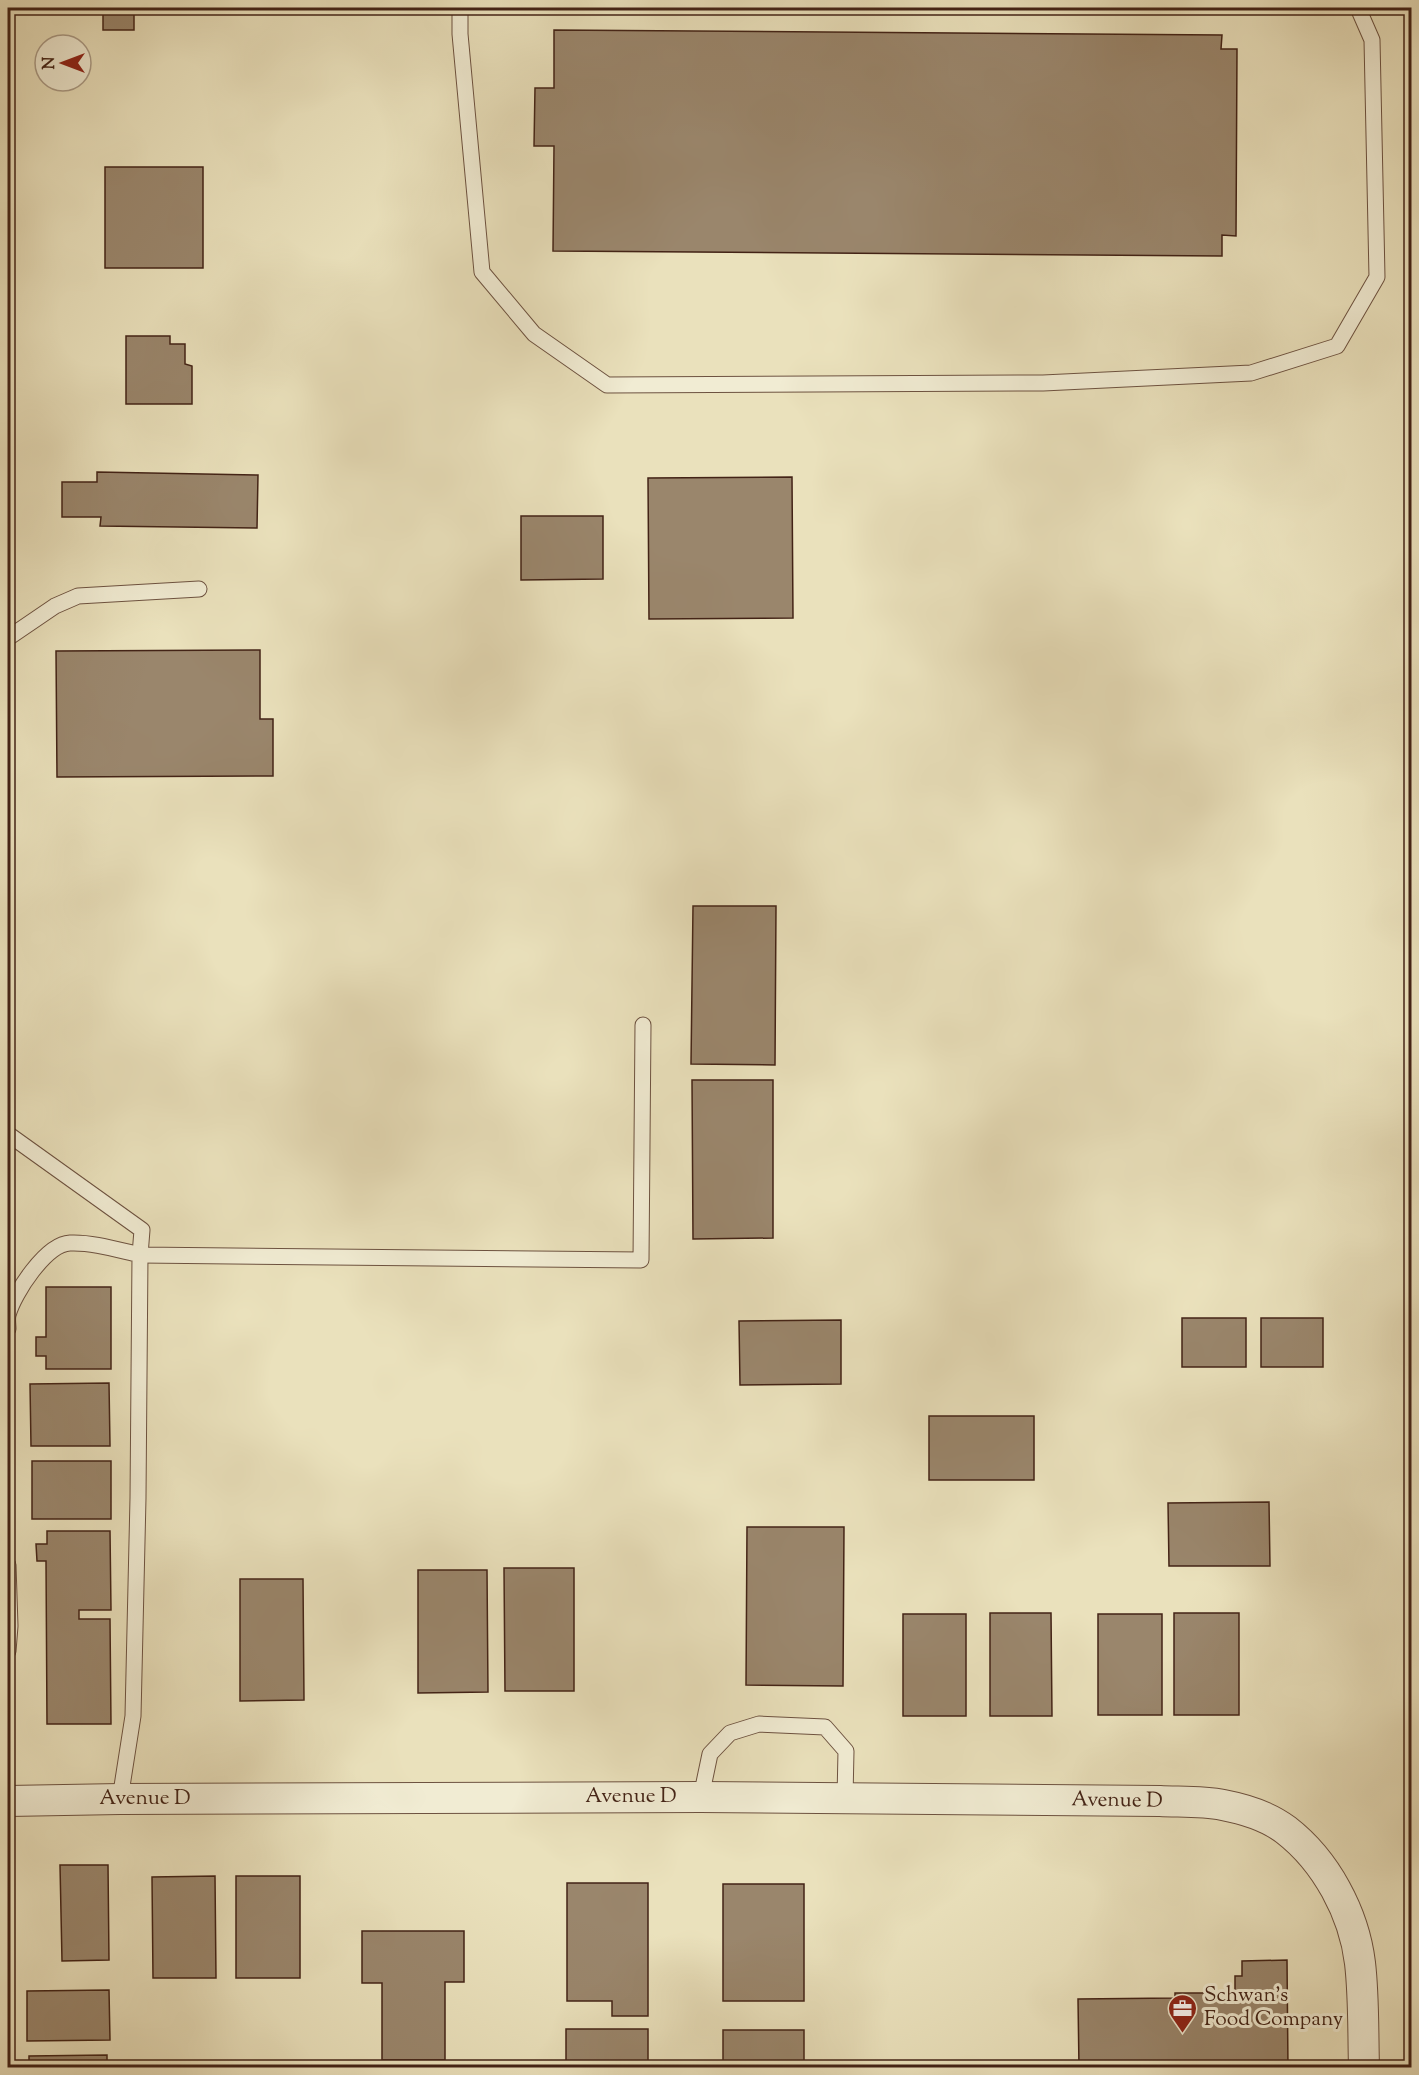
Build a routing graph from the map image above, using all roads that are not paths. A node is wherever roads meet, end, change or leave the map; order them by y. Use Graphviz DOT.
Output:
graph roads {
  1 [pos="460,8"];
  2 [pos="1358,8"];
  3 [pos="199,589"];
  4 [pos="8,639"];
  5 [pos="643,1025"];
  6 [pos="8,1134"];
  7 [pos="140,1255"];
  8 [pos="8,1329"];
  9 [pos="8,1565"];
  10 [pos="8,1651"];
  11 [pos="701,1797"];
  12 [pos="845,1798"];
  13 [pos="120,1799"];
  14 [pos="8,1801"];
  15 [pos="1364,2067"];
  1 -- 2 [label="lane"];
  3 -- 4 [label="lane"];
  5 -- 7 [label="lane"];
  6 -- 7 [label="lane"];
  7 -- 8 [label="lane"];
  7 -- 13 [label="lane"];
  9 -- 10 [label="lane"];
  11 -- 12 [label="street, Avenue D"];
  11 -- 12 [label="lane"];
  11 -- 13 [label="street, Avenue D"];
  12 -- 15 [label="street, Avenue D"];
  13 -- 14 [label="street, Avenue D"];
}
